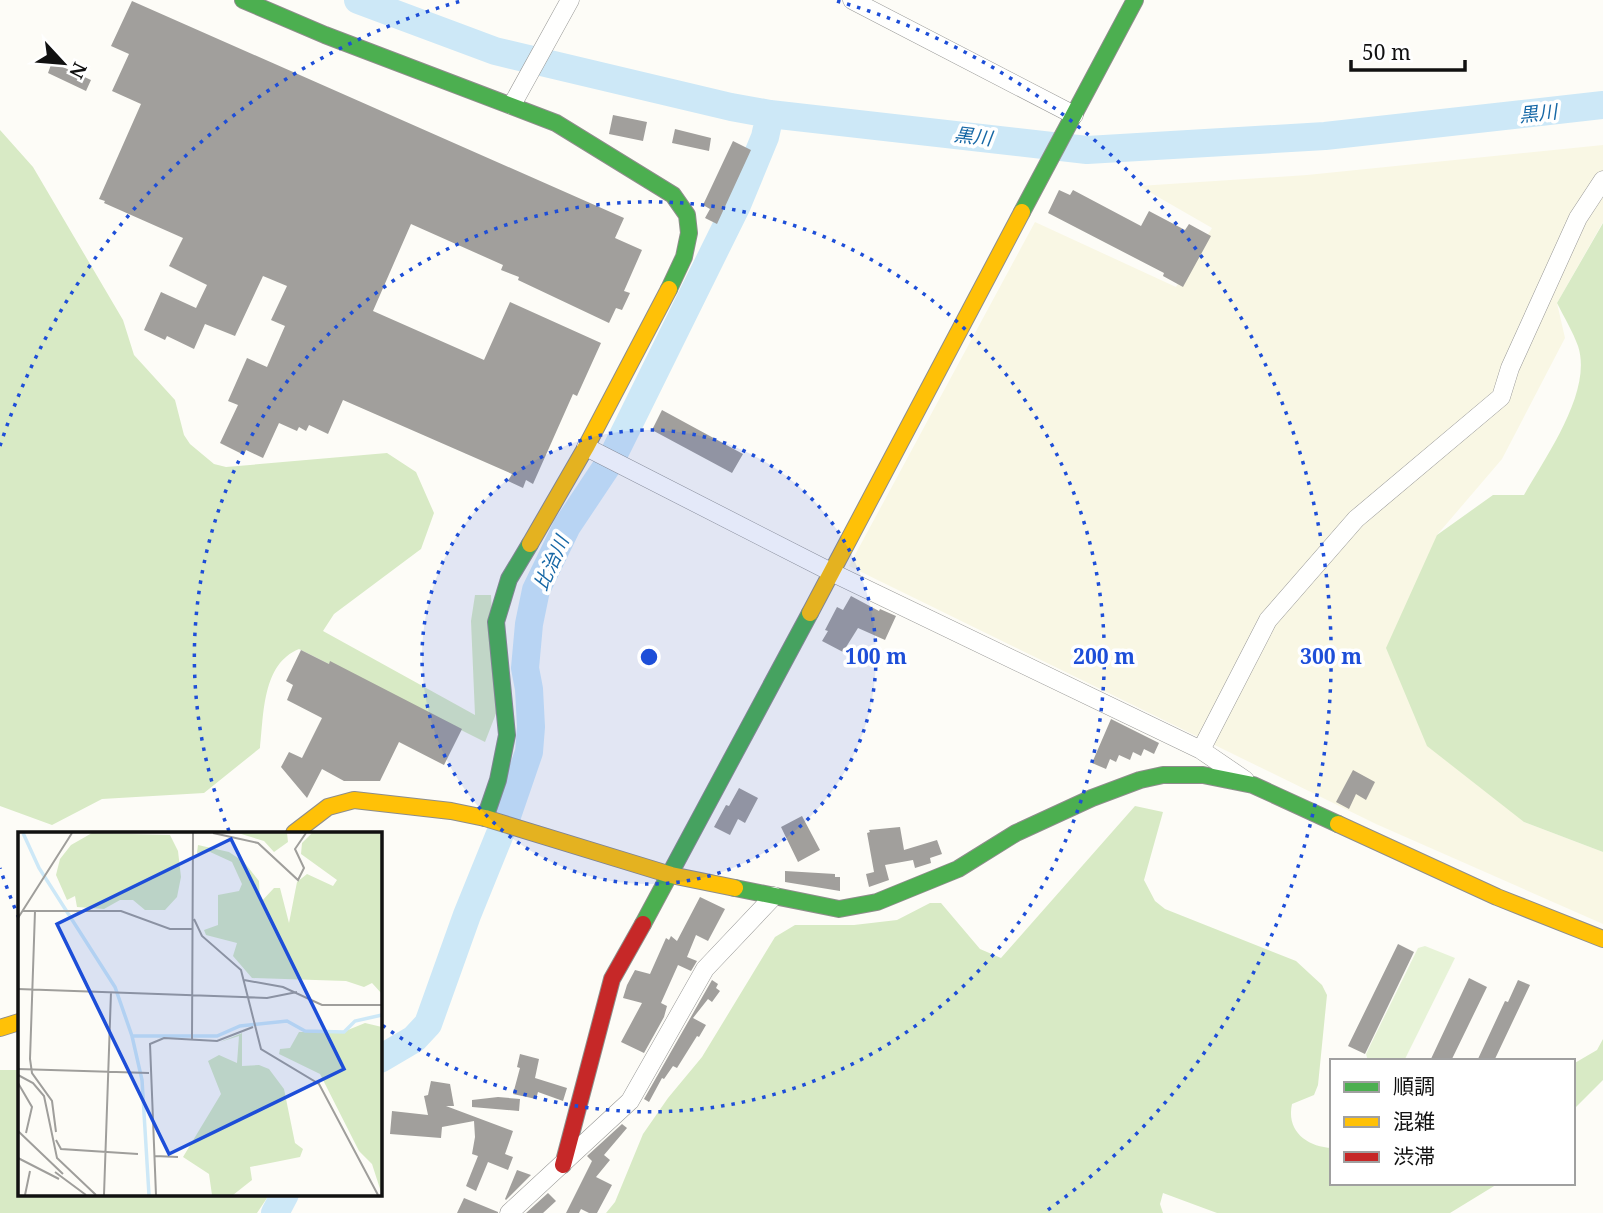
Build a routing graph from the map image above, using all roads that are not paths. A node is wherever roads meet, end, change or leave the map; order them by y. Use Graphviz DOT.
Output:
graph roads {
  1 [pos="243,0"];
  2 [pos="570,0"];
  3 [pos="852,0"];
  4 [pos="1135,0"];
  5 [pos="515,100"];
  6 [pos="1074,115"];
  7 [pos="1603,180"];
  8 [pos="586,447"];
  9 [pos="831,572"];
  10 [pos="1201,750"];
  11 [pos="1253,785"];
  12 [pos="485,818"];
  13 [pos="295,832"];
  14 [pos="671,875"];
  15 [pos="774,896"];
  16 [pos="1603,939"];
  17 [pos="18,1022"];
  18 [pos="0,1028"];
  19 [pos="563,1165"];
  20 [pos="509,1213"];
  1 -- 5 [label="street"];
  2 -- 5 [label="street"];
  3 -- 6 [label="street"];
  4 -- 6 [label="street"];
  5 -- 8 [label="street"];
  6 -- 9 [label="street"];
  7 -- 10 [label="street"];
  8 -- 9 [label="street"];
  8 -- 12 [label="street"];
  9 -- 10 [label="street"];
  9 -- 14 [label="street"];
  10 -- 11 [label="street"];
  11 -- 15 [label="street"];
  11 -- 16 [label="street"];
  12 -- 13 [label="street"];
  12 -- 14 [label="street"];
  14 -- 15 [label="street"];
  14 -- 19 [label="street"];
  15 -- 19 [label="street"];
  17 -- 18 [label="street"];
  19 -- 20 [label="street"];
}
